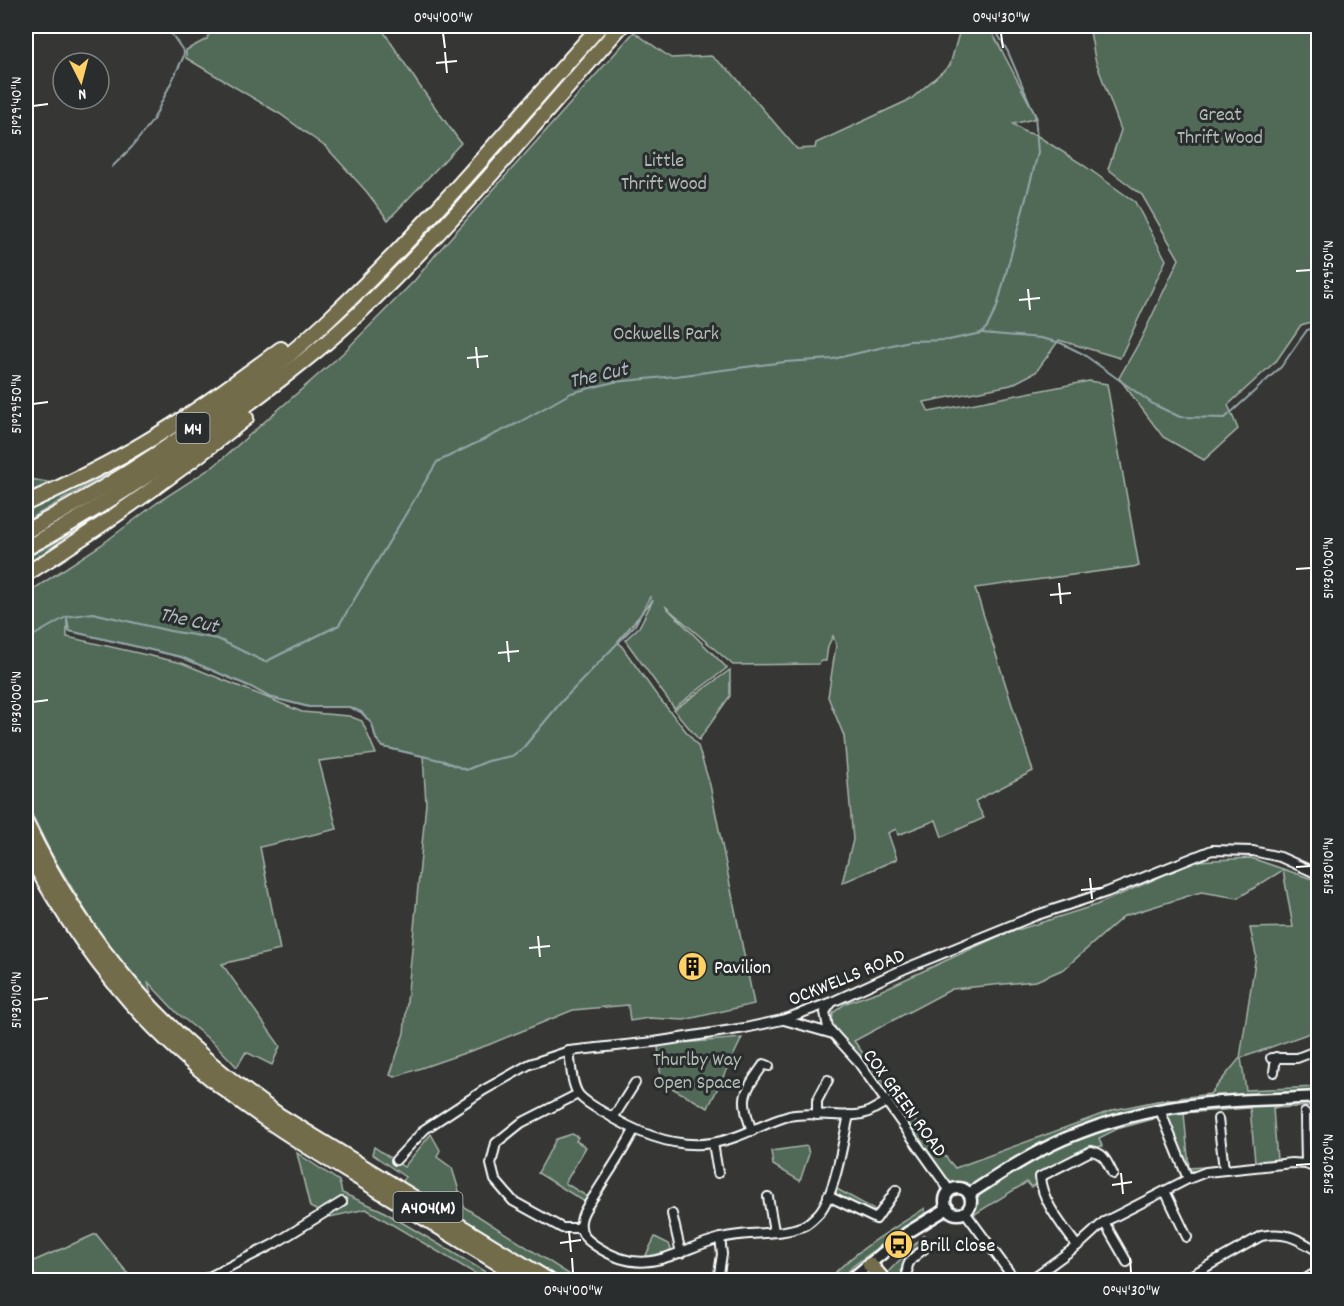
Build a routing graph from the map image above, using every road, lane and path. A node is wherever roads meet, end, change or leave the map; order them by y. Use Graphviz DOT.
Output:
graph roads {
  1 [pos="600,26"];
  2 [pos="621,26"];
  3 [pos="346,302"];
  4 [pos="304,362"];
  5 [pos="26,503"];
  6 [pos="26,531"];
  7 [pos="26,548"];
  8 [pos="26,574"];
  9 [pos="26,823"];
  10 [pos="26,848"];
  11 [pos="1318,874"];
  12 [pos="832,1002"];
  13 [pos="782,1020"];
  14 [pos="833,1034"];
  15 [pos="569,1050"];
  16 [pos="1318,1050"];
  17 [pos="769,1066"];
  18 [pos="1274,1072"];
  19 [pos="829,1080"];
  20 [pos="635,1083"];
  21 [pos="578,1094"];
  22 [pos="1318,1097"];
  23 [pos="887,1102"];
  24 [pos="1160,1110"];
  25 [pos="1305,1113"];
  26 [pos="817,1115"];
  27 [pos="849,1115"];
  28 [pos="613,1118"];
  29 [pos="1218,1119"];
  30 [pos="634,1130"];
  31 [pos="752,1131"];
  32 [pos="713,1143"];
  33 [pos="396,1160"];
  34 [pos="1306,1164"];
  35 [pos="1318,1168"];
  36 [pos="1224,1169"];
  37 [pos="718,1173"];
  38 [pos="1113,1174"];
  39 [pos="1188,1179"];
  40 [pos="896,1190"];
  41 [pos="950,1191"];
  42 [pos="1165,1191"];
  43 [pos="969,1194"];
  44 [pos="828,1196"];
  45 [pos="768,1197"];
  46 [pos="342,1202"];
  47 [pos="948,1208"];
  48 [pos="965,1212"];
  49 [pos="672,1214"];
  50 [pos="1104,1222"];
  51 [pos="581,1228"];
  52 [pos="774,1231"];
  53 [pos="1187,1237"];
  54 [pos="720,1238"];
  55 [pos="1077,1246"];
  56 [pos="924,1249"];
  57 [pos="1318,1251"];
  58 [pos="681,1253"];
  59 [pos="1127,1262"];
  60 [pos="870,1265"];
  61 [pos="1318,1271"];
  62 [pos="204,1281"];
  63 [pos="526,1281"];
  64 [pos="548,1281"];
  65 [pos="718,1281"];
  66 [pos="850,1281"];
  67 [pos="883,1281"];
  68 [pos="910,1281"];
  69 [pos="1015,1281"];
  70 [pos="1030,1281"];
  71 [pos="1183,1281"];
  72 [pos="1304,1281"];
  1 -- 3 [label="highway, M4"];
  2 -- 4 [label="highway, M4"];
  3 -- 5 [label="highway, M4"];
  3 -- 6 [label="highway, M4"];
  4 -- 7 [label="highway, M4"];
  4 -- 8 [label="highway, M4"];
  9 -- 64 [label="highway, A404(M)"];
  10 -- 63 [label="highway, A404(M)"];
  11 -- 12 [label="street, OCKWELLS ROAD"];
  12 -- 13 [label="street, OCKWELLS ROAD"];
  12 -- 14 [label="street"];
  13 -- 14 [label="street"];
  13 -- 15 [label="street, OCKWELLS ROAD"];
  14 -- 23 [label="street, COX GREEN ROAD"];
  15 -- 21 [label="street"];
  15 -- 33 [label="street, OCKWELLS ROAD"];
  16 -- 18 [label="street"];
  17 -- 31 [label="street"];
  19 -- 26 [label="street"];
  20 -- 28 [label="street"];
  21 -- 28 [label="street"];
  21 -- 51 [label="street"];
  22 -- 24 [label="street"];
  23 -- 27 [label="street"];
  23 -- 41 [label="street, COX GREEN ROAD"];
  24 -- 39 [label="street"];
  24 -- 43 [label="street"];
  25 -- 34 [label="street"];
  26 -- 27 [label="street"];
  26 -- 31 [label="street"];
  27 -- 44 [label="street"];
  28 -- 30 [label="street"];
  29 -- 36 [label="street"];
  30 -- 32 [label="street"];
  30 -- 51 [label="street"];
  31 -- 32 [label="street"];
  32 -- 37 [label="street"];
  34 -- 35 [label="street"];
  34 -- 36 [label="street"];
  36 -- 39 [label="street"];
  38 -- 55 [label="street"];
  39 -- 42 [label="street"];
  40 -- 44 [label="street"];
  41 -- 43 [label="street"];
  41 -- 47 [label="street"];
  42 -- 50 [label="street"];
  42 -- 53 [label="street"];
  43 -- 48 [label="street"];
  44 -- 52 [label="street"];
  45 -- 52 [label="street"];
  46 -- 62 [label="street"];
  47 -- 48 [label="street"];
  47 -- 60 [label="street"];
  48 -- 69 [label="street"];
  49 -- 58 [label="street"];
  50 -- 55 [label="street"];
  50 -- 59 [label="street"];
  51 -- 58 [label="street"];
  52 -- 54 [label="street"];
  54 -- 58 [label="street"];
  54 -- 65 [label="street"];
  55 -- 70 [label="street"];
  56 -- 68 [label="street"];
  57 -- 71 [label="street"];
  60 -- 66 [label="street"];
  60 -- 67 [label="highway"];
  61 -- 72 [label="street"];
}
